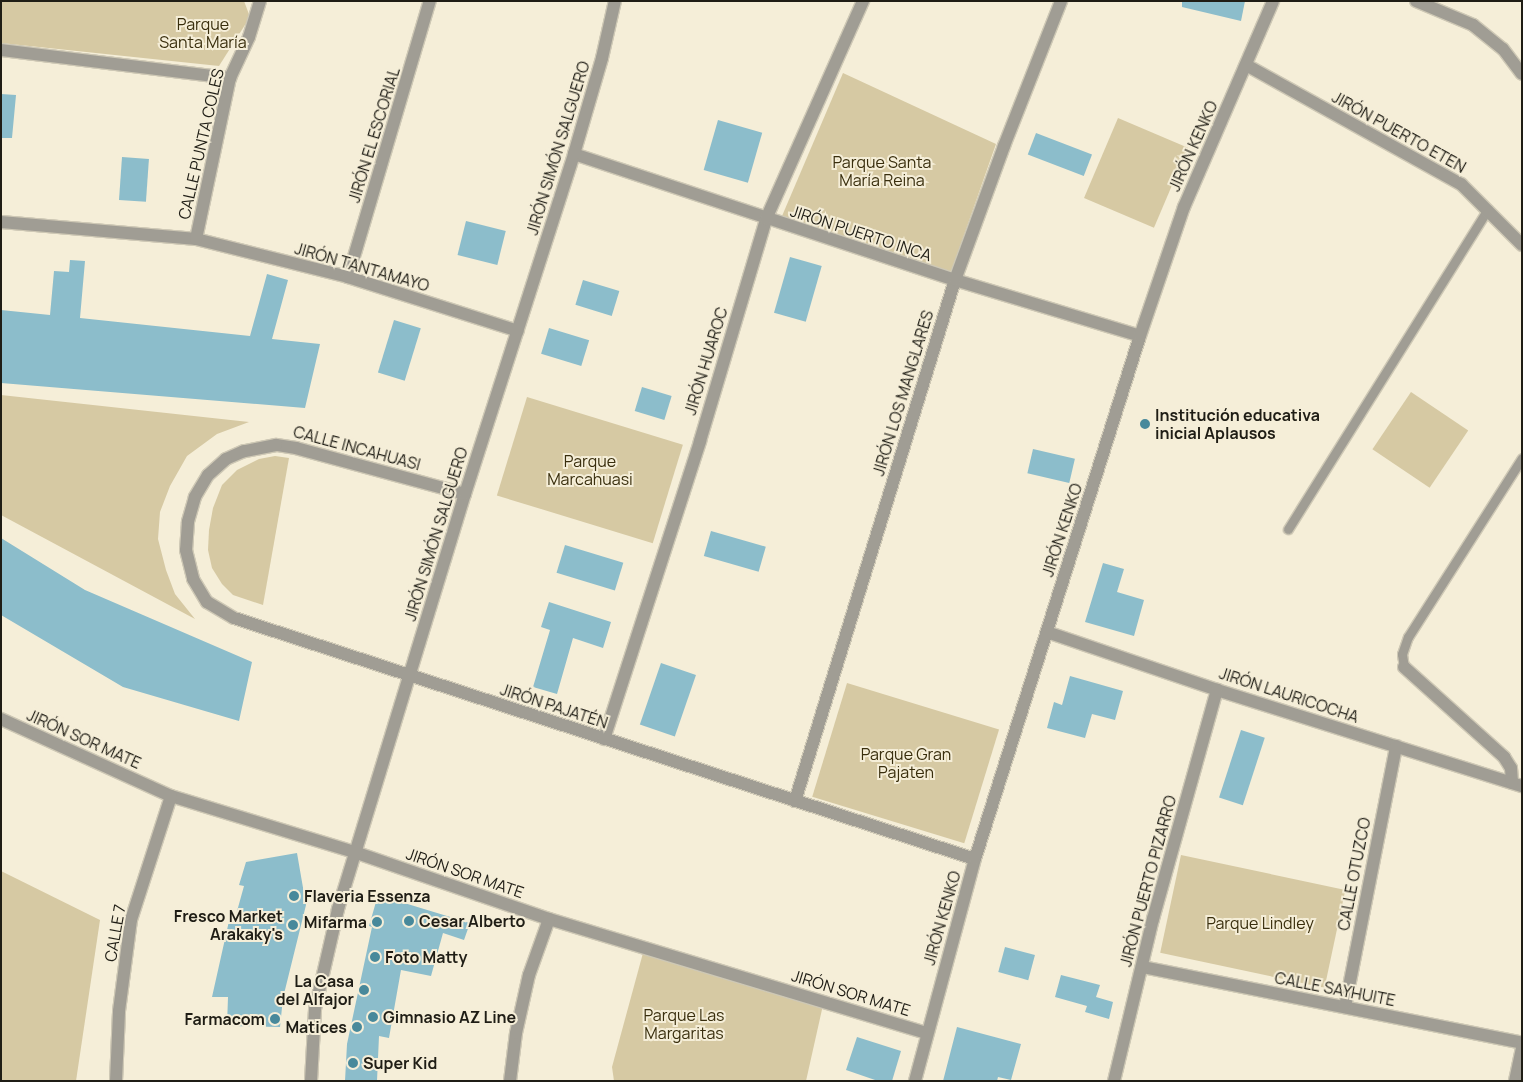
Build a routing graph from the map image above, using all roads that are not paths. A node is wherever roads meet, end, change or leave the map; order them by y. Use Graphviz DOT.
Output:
graph roads {
  1 [pos="260,1"];
  2 [pos="430,1"];
  3 [pos="615,1"];
  4 [pos="863,1"];
  5 [pos="1061,1"];
  6 [pos="1273,1"];
  7 [pos="1416,1"];
  8 [pos="1,50"];
  9 [pos="1246,66"];
  10 [pos="1522,74"];
  11 [pos="230,78"];
  12 [pos="574,154"];
  13 [pos="1488,210"];
  14 [pos="766,219"];
  15 [pos="1,222"];
  16 [pos="196,239"];
  17 [pos="1522,245"];
  18 [pos="348,277"];
  19 [pos="955,280"];
  20 [pos="518,331"];
  21 [pos="1140,336"];
  22 [pos="1522,458"];
  23 [pos="465,494"];
  24 [pos="188,522"];
  25 [pos="1288,529"];
  26 [pos="1047,632"];
  27 [pos="1404,667"];
  28 [pos="409,676"];
  29 [pos="1217,690"];
  30 [pos="1,719"];
  31 [pos="604,739"];
  32 [pos="1396,746"];
  33 [pos="1517,785"];
  34 [pos="171,796"];
  35 [pos="794,801"];
  36 [pos="357,853"];
  37 [pos="975,860"];
  38 [pos="549,918"];
  39 [pos="1143,967"];
  40 [pos="1345,1007"];
  41 [pos="927,1033"];
  42 [pos="1522,1043"];
  43 [pos="1522,1047"];
  44 [pos="116,1081"];
  45 [pos="311,1081"];
  46 [pos="510,1081"];
  47 [pos="915,1081"];
  48 [pos="1114,1081"];
  49 [pos="1515,1081"];
  1 -- 11 [label="street, CALLE PUNTA COLES"];
  2 -- 18 [label="street, JIRÓN EL ESCORIAL"];
  3 -- 12 [label="street, JIRÓN SIMÓN SALGUERO"];
  4 -- 14 [label="street, JIRÓN HUAROC"];
  5 -- 19 [label="street, JIRÓN LOS MANGLARES"];
  6 -- 9 [label="street, JIRÓN KENKO"];
  7 -- 10 [label="street"];
  8 -- 11 [label="street"];
  9 -- 13 [label="street, JIRÓN PUERTO ETEN"];
  9 -- 21 [label="street, JIRÓN KENKO"];
  11 -- 16 [label="street, CALLE PUNTA COLES"];
  12 -- 14 [label="street, JIRÓN PUERTO INCA"];
  12 -- 20 [label="street, JIRÓN SIMÓN SALGUERO"];
  13 -- 17 [label="street, JIRÓN PUERTO ETEN"];
  13 -- 25 [label="lane"];
  14 -- 19 [label="street, JIRÓN PUERTO INCA"];
  14 -- 31 [label="street, JIRÓN HUAROC"];
  15 -- 16 [label="street, JIRÓN TANTAMAYO"];
  16 -- 18 [label="street, JIRÓN TANTAMAYO"];
  18 -- 20 [label="street, JIRÓN TANTAMAYO"];
  19 -- 21 [label="street, JIRÓN PUERTO INCA"];
  19 -- 35 [label="street, JIRÓN LOS MANGLARES"];
  20 -- 23 [label="street, JIRÓN SIMÓN SALGUERO"];
  21 -- 26 [label="street, JIRÓN KENKO"];
  22 -- 27 [label="lane"];
  23 -- 24 [label="street, CALLE INCAHUASI"];
  23 -- 28 [label="street, JIRÓN SIMÓN SALGUERO"];
  24 -- 28 [label="street, JIRÓN PAJATÉN"];
  26 -- 29 [label="street, JIRÓN LAURICOCHA"];
  26 -- 37 [label="street, JIRÓN KENKO"];
  27 -- 33 [label="street"];
  28 -- 31 [label="street, JIRÓN PAJATÉN"];
  28 -- 36 [label="street, JIRÓN SIMÓN SALGUERO"];
  29 -- 32 [label="street, JIRÓN LAURICOCHA"];
  29 -- 39 [label="street, JIRÓN PUERTO PIZARRO"];
  30 -- 34 [label="street, JIRÓN SOR MATE"];
  31 -- 35 [label="street, JIRÓN PAJATÉN"];
  32 -- 33 [label="street, JIRÓN LAURICOCHA"];
  32 -- 40 [label="street, CALLE OTUZCO"];
  34 -- 36 [label="street, JIRÓN SOR MATE"];
  34 -- 44 [label="street, CALLE 7"];
  35 -- 37 [label="street, JIRÓN PAJATÉN"];
  36 -- 38 [label="street, JIRÓN SOR MATE"];
  36 -- 45 [label="street, JIRÓN SIMÓN SALGUERO"];
  37 -- 41 [label="street, JIRÓN KENKO"];
  38 -- 41 [label="street, JIRÓN SOR MATE"];
  38 -- 46 [label="street"];
  39 -- 40 [label="street, CALLE SAYHUITE"];
  39 -- 48 [label="street, JIRÓN PUERTO PIZARRO"];
  40 -- 42 [label="street, CALLE SAYHUITE"];
  41 -- 47 [label="street, JIRÓN KENKO"];
  43 -- 49 [label="street"];
}
